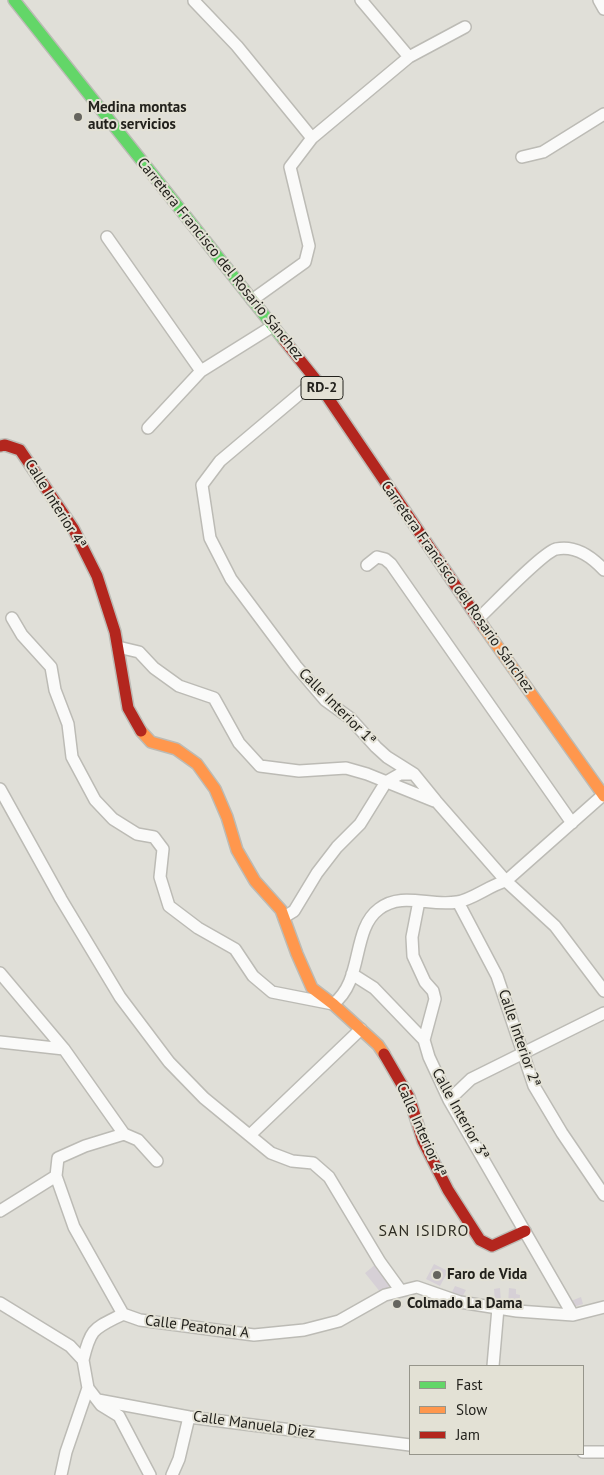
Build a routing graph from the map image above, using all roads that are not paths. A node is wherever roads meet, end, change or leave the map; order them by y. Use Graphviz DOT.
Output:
graph roads {
  1 [pos="14,0"];
  2 [pos="361,0"];
  3 [pos="599,0"];
  4 [pos="194,1"];
  5 [pos="604,9"];
  6 [pos="465,27"];
  7 [pos="409,57"];
  8 [pos="604,114"];
  9 [pos="312,138"];
  10 [pos="522,157"];
  11 [pos="107,238"];
  12 [pos="252,300"];
  13 [pos="273,326"];
  14 [pos="201,371"];
  15 [pos="316,380"];
  16 [pos="148,428"];
  17 [pos="0,446"];
  18 [pos="367,565"];
  19 [pos="604,570"];
  20 [pos="12,618"];
  21 [pos="478,619"];
  22 [pos="118,647"];
  23 [pos="414,774"];
  24 [pos="386,782"];
  25 [pos="0,789"];
  26 [pos="604,796"];
  27 [pos="436,801"];
  28 [pos="572,823"];
  29 [pos="506,881"];
  30 [pos="419,901"];
  31 [pos="458,902"];
  32 [pos="284,917"];
  33 [pos="0,973"];
  34 [pos="352,974"];
  35 [pos="604,991"];
  36 [pos="333,1004"];
  37 [pos="604,1014"];
  38 [pos="361,1029"];
  39 [pos="424,1040"];
  40 [pos="0,1042"];
  41 [pos="64,1049"];
  42 [pos="523,1053"];
  43 [pos="449,1100"];
  44 [pos="124,1134"];
  45 [pos="250,1135"];
  46 [pos="156,1161"];
  47 [pos="56,1176"];
  48 [pos="604,1195"];
  49 [pos="0,1211"];
  50 [pos="525,1231"];
  51 [pos="402,1291"];
  52 [pos="0,1302"];
  53 [pos="604,1306"];
  54 [pos="498,1308"];
  55 [pos="123,1314"];
  56 [pos="573,1315"];
  57 [pos="83,1360"];
  58 [pos="493,1365"];
  59 [pos="88,1388"];
  60 [pos="98,1400"];
  61 [pos="189,1417"];
  62 [pos="409,1444"];
  63 [pos="584,1452"];
  64 [pos="604,1452"];
  65 [pos="61,1475"];
  66 [pos="150,1475"];
  67 [pos="172,1475"];
  1 -- 12 [label="street, Carretera Francisco del Rosario Sánchez / RD-2"];
  2 -- 7 [label="street"];
  3 -- 5 [label="street"];
  4 -- 9 [label="street"];
  6 -- 7 [label="street"];
  7 -- 9 [label="street"];
  8 -- 10 [label="street"];
  9 -- 12 [label="street"];
  11 -- 14 [label="street"];
  12 -- 13 [label="street, Carretera Francisco del Rosario Sánchez / RD-2"];
  13 -- 14 [label="street"];
  13 -- 15 [label="street, Carretera Francisco del Rosario Sánchez / RD-2"];
  14 -- 16 [label="street"];
  15 -- 21 [label="street, Carretera Francisco del Rosario Sánchez / RD-2"];
  15 -- 23 [label="street, Calle Interior 1ª"];
  17 -- 22 [label="street, Calle Interior 4ª"];
  18 -- 28 [label="street"];
  19 -- 21 [label="street"];
  20 -- 36 [label="street"];
  21 -- 26 [label="street, Carretera Francisco del Rosario Sánchez / RD-2"];
  22 -- 24 [label="street"];
  22 -- 32 [label="street, Calle Interior 4ª"];
  23 -- 24 [label="street"];
  23 -- 27 [label="street, Calle Interior 1ª"];
  24 -- 27 [label="street"];
  24 -- 32 [label="street"];
  25 -- 45 [label="street"];
  26 -- 28 [label="street"];
  27 -- 29 [label="street, Calle Interior 1ª"];
  28 -- 29 [label="street"];
  29 -- 31 [label="street"];
  29 -- 35 [label="street, Calle Interior 1ª"];
  30 -- 31 [label="street"];
  30 -- 34 [label="street"];
  30 -- 39 [label="street"];
  31 -- 42 [label="street, Calle Interior 2ª"];
  32 -- 36 [label="street, Calle Interior 4ª"];
  33 -- 41 [label="street"];
  34 -- 36 [label="street"];
  34 -- 39 [label="street"];
  36 -- 38 [label="street, Calle Interior 4ª"];
  37 -- 42 [label="street"];
  38 -- 45 [label="street"];
  38 -- 50 [label="street, Calle Interior 4ª"];
  39 -- 43 [label="street, Calle Interior 3ª"];
  40 -- 41 [label="street"];
  41 -- 44 [label="street"];
  42 -- 43 [label="street"];
  42 -- 48 [label="street, Calle Interior 2ª"];
  43 -- 50 [label="street, Calle Interior 3ª"];
  44 -- 46 [label="street"];
  44 -- 47 [label="street"];
  45 -- 51 [label="street"];
  47 -- 49 [label="street"];
  47 -- 55 [label="street, Calle Peatonal A"];
  50 -- 56 [label="street, Calle Interior 3ª"];
  51 -- 54 [label="street, Calle Peatonal A"];
  51 -- 55 [label="street, Calle Peatonal A"];
  52 -- 57 [label="street"];
  53 -- 56 [label="street, Calle Peatonal A"];
  54 -- 56 [label="street, Calle Peatonal A"];
  54 -- 58 [label="street"];
  55 -- 57 [label="street"];
  57 -- 59 [label="street"];
  59 -- 60 [label="street"];
  59 -- 65 [label="street"];
  60 -- 61 [label="street, Calle Manuela Diez"];
  60 -- 66 [label="street"];
  61 -- 62 [label="street, Calle Manuela Diez"];
  61 -- 67 [label="street"];
  63 -- 64 [label="street"];
}
